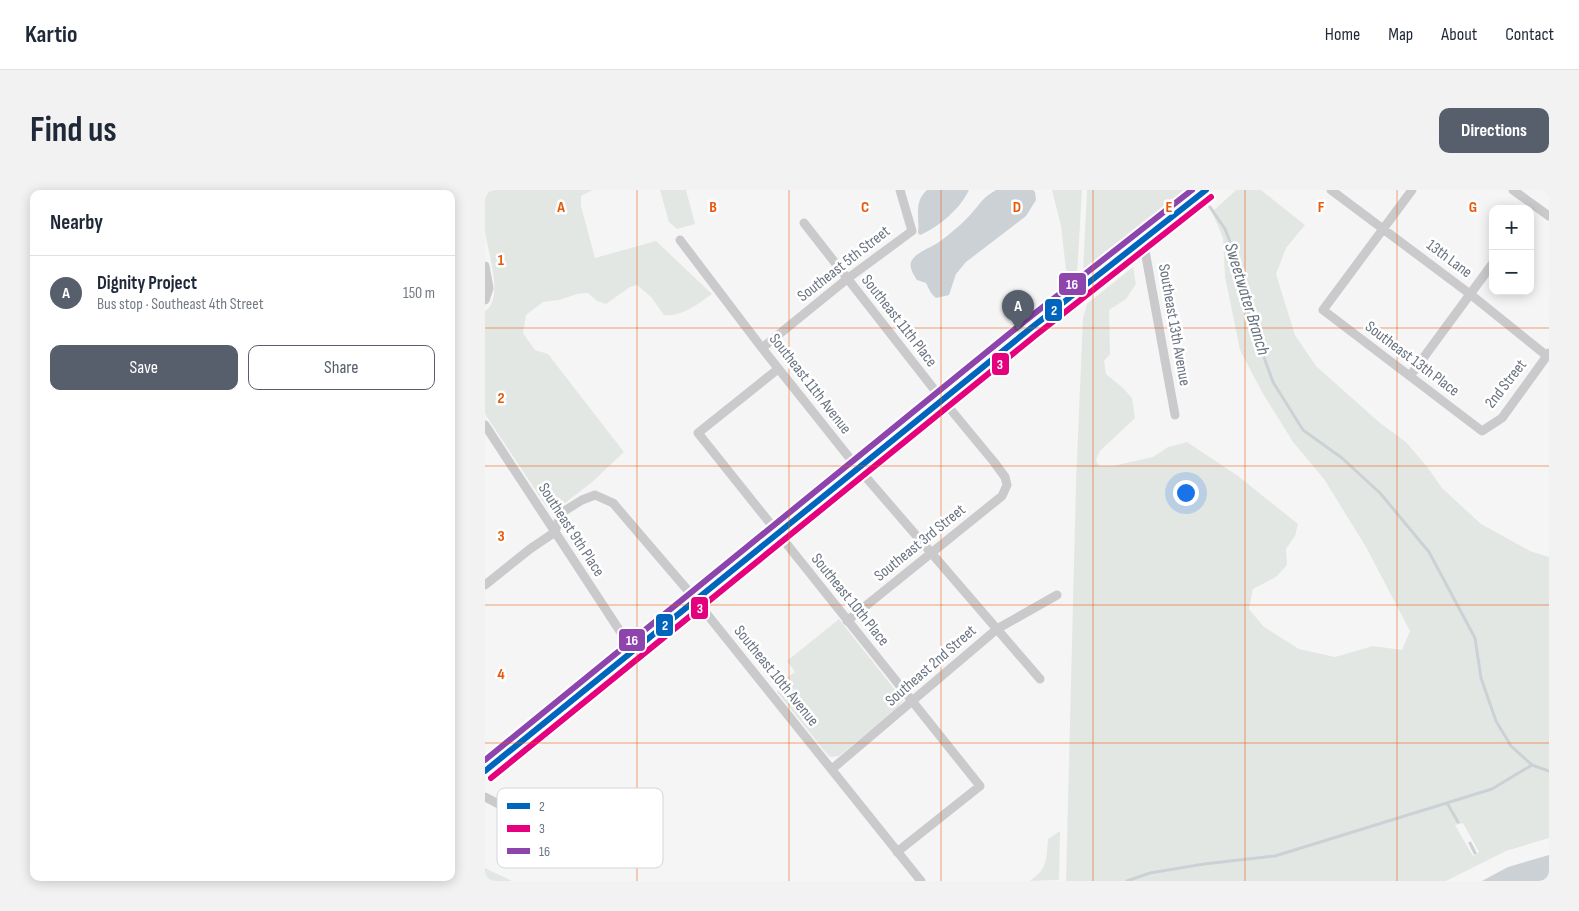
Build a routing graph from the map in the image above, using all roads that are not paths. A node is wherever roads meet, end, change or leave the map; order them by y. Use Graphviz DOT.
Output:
graph roads {
  1 [pos="900,190"];
  2 [pos="1207,190"];
  3 [pos="1331,190"];
  4 [pos="1412,190"];
  5 [pos="1513,190"];
  6 [pos="1528,205"];
  7 [pos="1534,210"];
  8 [pos="1549,216"];
  9 [pos="804,223"];
  10 [pos="1384,229"];
  11 [pos="680,240"];
  12 [pos="1143,240"];
  13 [pos="485,266"];
  14 [pos="1489,268"];
  15 [pos="847,279"];
  16 [pos="1470,294"];
  17 [pos="485,300"];
  18 [pos="762,348"];
  19 [pos="1548,355"];
  20 [pos="778,369"];
  21 [pos="1411,376"];
  22 [pos="943,400"];
  23 [pos="1175,415"];
  24 [pos="485,425"];
  25 [pos="1482,431"];
  26 [pos="859,468"];
  27 [pos="1007,485"];
  28 [pos="555,532"];
  29 [pos="778,534"];
  30 [pos="931,552"];
  31 [pos="485,585"];
  32 [pos="1057,595"];
  33 [pos="696,600"];
  34 [pos="847,621"];
  35 [pos="997,629"];
  36 [pos="633,651"];
  37 [pos="1040,679"];
  38 [pos="913,702"];
  39 [pos="832,769"];
  40 [pos="485,771"];
  41 [pos="485,797"];
  42 [pos="497,803"];
  43 [pos="897,852"];
  44 [pos="921,881"];
  1 -- 15 [label="street, Southeast 5th Street"];
  2 -- 12 [label="street"];
  3 -- 10 [label="street, 13th Lane"];
  4 -- 10 [label="street"];
  5 -- 6 [label="street"];
  7 -- 8 [label="street"];
  9 -- 15 [label="street, Southeast 11th Place"];
  10 -- 16 [label="street, 13th Lane"];
  10 -- 21 [label="street, Southeast 13th Place"];
  11 -- 18 [label="street, Southeast 11th Avenue"];
  12 -- 22 [label="street"];
  12 -- 23 [label="street, Southeast 13th Avenue"];
  13 -- 17 [label="street"];
  14 -- 16 [label="street"];
  15 -- 18 [label="street, Southeast 5th Street"];
  15 -- 22 [label="street, Southeast 11th Place"];
  16 -- 19 [label="street, 13th Lane"];
  16 -- 21 [label="street"];
  18 -- 20 [label="street, Southeast 11th Avenue"];
  19 -- 25 [label="street, 2nd Street"];
  20 -- 26 [label="street, Southeast 11th Avenue"];
  20 -- 29 [label="street, Southeast 10th Place"];
  21 -- 25 [label="street, Southeast 13th Place"];
  22 -- 26 [label="street"];
  22 -- 27 [label="street, Southeast 11th Place"];
  24 -- 28 [label="street, Southeast 9th Place"];
  26 -- 29 [label="street"];
  26 -- 30 [label="street, Southeast 11th Avenue"];
  27 -- 30 [label="street, Southeast 3rd Street"];
  28 -- 31 [label="street"];
  28 -- 33 [label="street, Southeast 10th Avenue"];
  28 -- 36 [label="street, Southeast 9th Place"];
  29 -- 33 [label="street"];
  29 -- 34 [label="street, Southeast 10th Place"];
  30 -- 34 [label="street, Southeast 3rd Street"];
  30 -- 35 [label="street, Southeast 11th Avenue"];
  32 -- 35 [label="street, Southeast 2nd Street"];
  33 -- 36 [label="street"];
  33 -- 39 [label="street, Southeast 10th Avenue"];
  34 -- 38 [label="street, Southeast 10th Place"];
  35 -- 37 [label="street, Southeast 11th Avenue"];
  35 -- 38 [label="street, Southeast 2nd Street"];
  36 -- 40 [label="street"];
  38 -- 39 [label="street, Southeast 2nd Street"];
  38 -- 43 [label="street, Southeast 10th Place"];
  39 -- 43 [label="street, Southeast 10th Avenue"];
  41 -- 42 [label="street"];
  43 -- 44 [label="street, Southeast 10th Avenue"];
}
